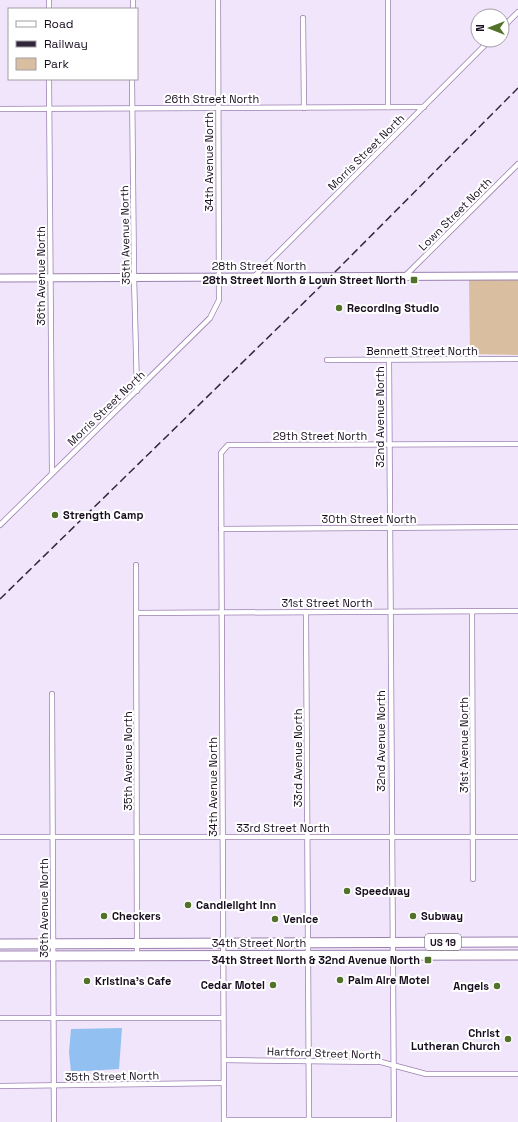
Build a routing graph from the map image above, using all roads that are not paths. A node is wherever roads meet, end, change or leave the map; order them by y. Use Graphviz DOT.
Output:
graph roads {
  1 [pos="218,0"];
  2 [pos="388,0"];
  3 [pos="518,12"];
  4 [pos="303,18"];
  5 [pos="510,20"];
  6 [pos="482,48"];
  7 [pos="49,80"];
  8 [pos="132,80"];
  9 [pos="388,107"];
  10 [pos="424,107"];
  11 [pos="0,108"];
  12 [pos="49,108"];
  13 [pos="132,108"];
  14 [pos="218,108"];
  15 [pos="304,108"];
  16 [pos="518,164"];
  17 [pos="405,276"];
  18 [pos="518,276"];
  19 [pos="134,277"];
  20 [pos="219,277"];
  21 [pos="254,277"];
  22 [pos="0,278"];
  23 [pos="50,278"];
  24 [pos="219,300"];
  25 [pos="518,359"];
  26 [pos="327,360"];
  27 [pos="389,360"];
  28 [pos="137,391"];
  29 [pos="518,444"];
  30 [pos="389,445"];
  31 [pos="221,453"];
  32 [pos="52,473"];
  33 [pos="0,525"];
  34 [pos="518,527"];
  35 [pos="390,528"];
  36 [pos="221,529"];
  37 [pos="136,565"];
  38 [pos="518,611"];
  39 [pos="306,612"];
  40 [pos="390,612"];
  41 [pos="472,612"];
  42 [pos="136,613"];
  43 [pos="221,613"];
  44 [pos="52,694"];
  45 [pos="0,837"];
  46 [pos="53,837"];
  47 [pos="137,837"];
  48 [pos="222,837"];
  49 [pos="307,837"];
  50 [pos="391,837"];
  51 [pos="473,837"];
  52 [pos="518,837"];
  53 [pos="473,879"];
  54 [pos="392,942"];
  55 [pos="474,942"];
  56 [pos="518,942"];
  57 [pos="138,943"];
  58 [pos="224,943"];
  59 [pos="308,943"];
  60 [pos="1,944"];
  61 [pos="53,944"];
  62 [pos="308,955"];
  63 [pos="392,955"];
  64 [pos="474,955"];
  65 [pos="518,955"];
  66 [pos="0,956"];
  67 [pos="54,956"];
  68 [pos="137,956"];
  69 [pos="224,956"];
  70 [pos="0,1018"];
  71 [pos="223,1018"];
  72 [pos="53,1019"];
  73 [pos="224,1060"];
  74 [pos="308,1060"];
  75 [pos="394,1066"];
  76 [pos="518,1074"];
  77 [pos="224,1083"];
  78 [pos="0,1086"];
  79 [pos="54,1086"];
  80 [pos="309,1119"];
  81 [pos="224,1121"];
  82 [pos="394,1121"];
  83 [pos="54,1122"];
  1 -- 14 [label="street, 34th Avenue North"];
  2 -- 9 [label="street"];
  3 -- 5 [label="street"];
  4 -- 15 [label="street"];
  6 -- 10 [label="street, Morris Street North"];
  7 -- 12 [label="street, 36th Avenue North"];
  8 -- 13 [label="street, 35th Avenue North"];
  9 -- 10 [label="street, 26th Street North"];
  9 -- 15 [label="street, 26th Street North"];
  10 -- 21 [label="street, Morris Street North"];
  11 -- 12 [label="street, 26th Street North"];
  12 -- 13 [label="street, 26th Street North"];
  12 -- 23 [label="street, 36th Avenue North"];
  13 -- 14 [label="street, 26th Street North"];
  13 -- 19 [label="street, 35th Avenue North"];
  14 -- 15 [label="street, 26th Street North"];
  14 -- 20 [label="street, 34th Avenue North"];
  16 -- 17 [label="street, Lown Street North"];
  17 -- 18 [label="street, 28th Street North"];
  17 -- 21 [label="street, 28th Street North"];
  19 -- 20 [label="street, 28th Street North"];
  19 -- 23 [label="street, 28th Street North"];
  19 -- 28 [label="street, 35th Avenue North"];
  20 -- 21 [label="street, 28th Street North"];
  20 -- 24 [label="street, 34th Avenue North"];
  22 -- 23 [label="street, 28th Street North"];
  23 -- 32 [label="street, 36th Avenue North"];
  24 -- 28 [label="street, Morris Street North"];
  25 -- 27 [label="street, Bennett Street North"];
  26 -- 27 [label="street, Bennett Street North"];
  27 -- 30 [label="street, 32nd Avenue North"];
  28 -- 32 [label="street, Morris Street North"];
  29 -- 30 [label="street, 29th Street North"];
  30 -- 31 [label="street, 29th Street North"];
  30 -- 35 [label="street, 32nd Avenue North"];
  31 -- 36 [label="street, 34th Avenue North"];
  32 -- 33 [label="street, Morris Street North"];
  34 -- 35 [label="street, 30th Street North"];
  35 -- 36 [label="street, 30th Street North"];
  35 -- 40 [label="street, 32nd Avenue North"];
  36 -- 43 [label="street, 34th Avenue North"];
  37 -- 42 [label="street, 35th Avenue North"];
  38 -- 41 [label="street, 31st Street North"];
  39 -- 40 [label="street, 31st Street North"];
  39 -- 43 [label="street, 31st Street North"];
  39 -- 49 [label="street, 33rd Avenue North"];
  40 -- 41 [label="street, 31st Street North"];
  40 -- 50 [label="street, 32nd Avenue North"];
  41 -- 51 [label="street, 31st Avenue North"];
  42 -- 43 [label="street, 31st Street North"];
  42 -- 47 [label="street, 35th Avenue North"];
  43 -- 48 [label="street, 34th Avenue North"];
  44 -- 46 [label="street, 36th Avenue North"];
  45 -- 46 [label="street, 33rd Street North"];
  46 -- 47 [label="street, 33rd Street North"];
  46 -- 61 [label="street, 36th Avenue North"];
  47 -- 48 [label="street, 33rd Street North"];
  47 -- 57 [label="street, 35th Avenue North"];
  48 -- 49 [label="street, 33rd Street North"];
  48 -- 58 [label="street, 34th Avenue North"];
  49 -- 50 [label="street, 33rd Street North"];
  49 -- 59 [label="street, 33rd Avenue North"];
  50 -- 51 [label="street, 33rd Street North"];
  50 -- 54 [label="street, 32nd Avenue North"];
  51 -- 52 [label="street, 33rd Street North"];
  51 -- 53 [label="street, 31st Avenue North"];
  54 -- 55 [label="highway, 34th Street North / US 19"];
  54 -- 59 [label="highway, 34th Street North / US 19"];
  54 -- 63 [label="street, 32nd Avenue North"];
  55 -- 56 [label="highway, 34th Street North / US 19"];
  55 -- 64 [label="street"];
  57 -- 58 [label="highway, 34th Street North / US 19"];
  57 -- 61 [label="highway, 34th Street North / US 19"];
  57 -- 68 [label="street, 35th Avenue North"];
  58 -- 59 [label="highway, 34th Street North / US 19"];
  58 -- 69 [label="street, 34th Avenue North"];
  59 -- 62 [label="street, 33rd Avenue North"];
  60 -- 61 [label="highway, 34th Street North / US 19"];
  61 -- 67 [label="street, 36th Avenue North"];
  62 -- 63 [label="highway, 34th Street North / US 19"];
  62 -- 69 [label="highway, 34th Street North / US 19"];
  62 -- 74 [label="street, 33rd Avenue North"];
  63 -- 64 [label="highway, 34th Street North / US 19"];
  63 -- 75 [label="street, 32nd Avenue North"];
  64 -- 65 [label="highway, 34th Street North / US 19"];
  66 -- 67 [label="highway, 34th Street North / US 19"];
  67 -- 68 [label="highway, 34th Street North / US 19"];
  67 -- 72 [label="street, 36th Avenue North"];
  68 -- 69 [label="highway, 34th Street North / US 19"];
  69 -- 71 [label="street, 34th Avenue North"];
  70 -- 72 [label="street"];
  71 -- 72 [label="street"];
  71 -- 73 [label="street, 34th Avenue North"];
  72 -- 79 [label="street, 36th Avenue North"];
  73 -- 74 [label="street, Hartford Street North"];
  73 -- 77 [label="street, 34th Avenue North"];
  74 -- 75 [label="street, Hartford Street North"];
  74 -- 80 [label="street, 33rd Avenue North"];
  75 -- 76 [label="street, Hartford Street North"];
  75 -- 82 [label="street, 32nd Avenue North"];
  77 -- 79 [label="street, 35th Street North"];
  77 -- 81 [label="street, 34th Avenue North"];
  78 -- 79 [label="street, 35th Street North"];
  79 -- 83 [label="street, 36th Avenue North"];
  80 -- 81 [label="street"];
  80 -- 82 [label="street"];
}
